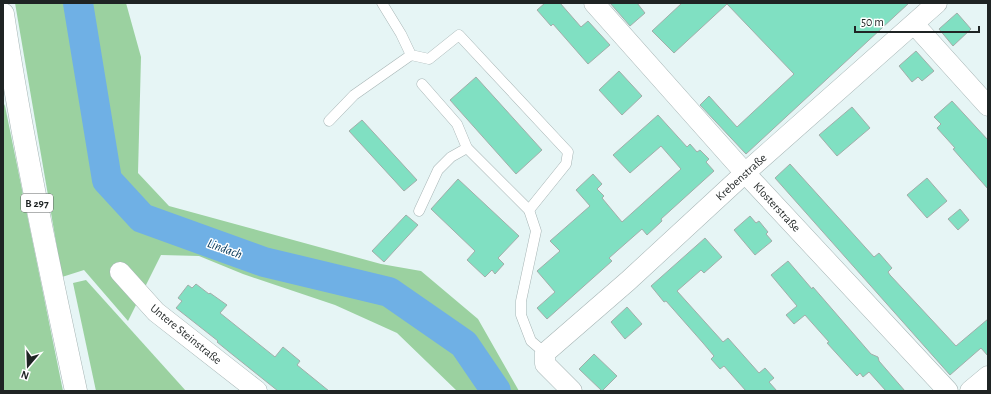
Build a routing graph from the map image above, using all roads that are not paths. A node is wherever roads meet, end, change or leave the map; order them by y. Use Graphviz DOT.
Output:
graph roads {
  1 [pos="382,3"];
  2 [pos="594,3"];
  3 [pos="937,3"];
  4 [pos="3,14"];
  5 [pos="914,24"];
  6 [pos="411,55"];
  7 [pos="422,84"];
  8 [pos="988,106"];
  9 [pos="329,121"];
  10 [pos="468,148"];
  11 [pos="745,173"];
  12 [pos="529,210"];
  13 [pos="419,211"];
  14 [pos="120,272"];
  15 [pos="545,353"];
  16 [pos="988,376"];
  17 [pos="76,391"];
  18 [pos="257,391"];
  19 [pos="572,391"];
  20 [pos="948,391"];
  21 [pos="970,391"];
  1 -- 6 [label="lane"];
  2 -- 11 [label="street, Klosterstraße"];
  3 -- 5 [label="street, Krebenstraße"];
  4 -- 17 [label="main road, B 297"];
  5 -- 8 [label="street"];
  5 -- 11 [label="street, Krebenstraße"];
  6 -- 9 [label="lane"];
  6 -- 12 [label="lane"];
  7 -- 10 [label="lane"];
  10 -- 12 [label="lane"];
  10 -- 13 [label="lane"];
  11 -- 15 [label="street, Krebenstraße"];
  11 -- 20 [label="street, Klosterstraße"];
  12 -- 15 [label="lane"];
  14 -- 18 [label="street, Untere Steinstraße"];
  15 -- 19 [label="street"];
  16 -- 21 [label="street"];
}
